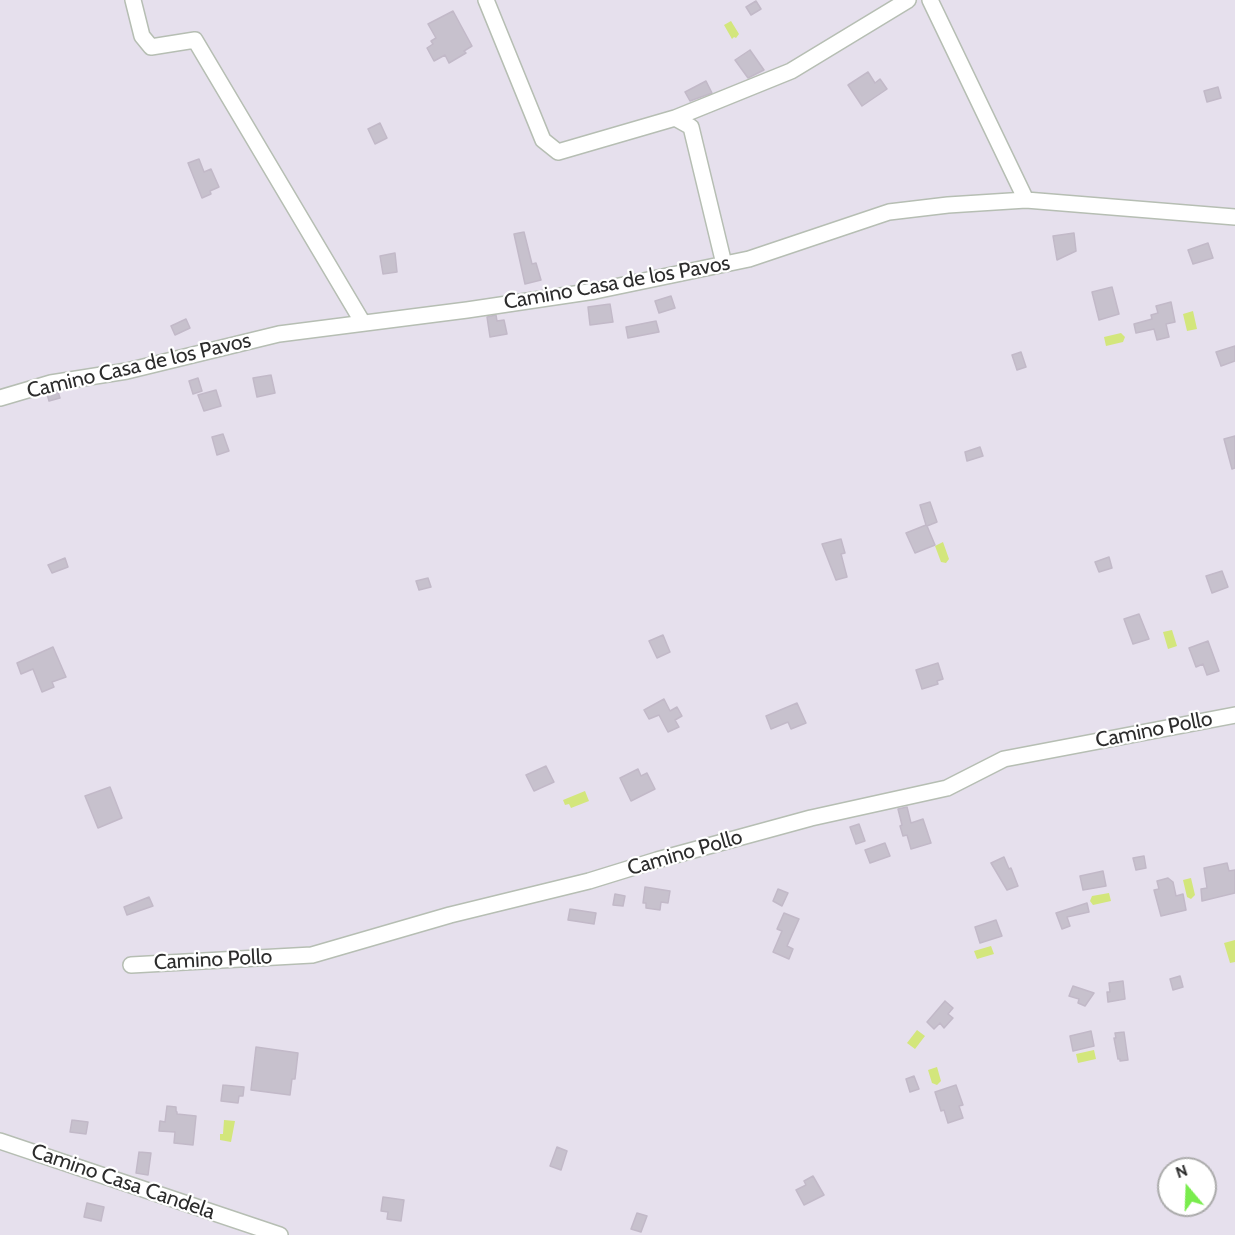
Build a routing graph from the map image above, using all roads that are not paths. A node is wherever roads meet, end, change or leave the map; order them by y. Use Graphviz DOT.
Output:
graph roads {
  1 [pos="133,0"];
  2 [pos="486,0"];
  3 [pos="908,0"];
  4 [pos="930,0"];
  5 [pos="675,118"];
  6 [pos="1026,200"];
  7 [pos="1235,217"];
  8 [pos="724,264"];
  9 [pos="363,323"];
  10 [pos="0,398"];
  11 [pos="1235,715"];
  12 [pos="131,965"];
  13 [pos="0,1141"];
  14 [pos="280,1235"];
  1 -- 9 [label="street"];
  2 -- 5 [label="street"];
  3 -- 5 [label="street"];
  4 -- 6 [label="street"];
  5 -- 8 [label="street"];
  6 -- 7 [label="street, Camino Casa de los Pavos"];
  6 -- 8 [label="street, Camino Casa de los Pavos"];
  8 -- 9 [label="street, Camino Casa de los Pavos"];
  9 -- 10 [label="street, Camino Casa de los Pavos"];
  11 -- 12 [label="street, Camino Pollo"];
  13 -- 14 [label="street, Camino Casa Candela"];
}
